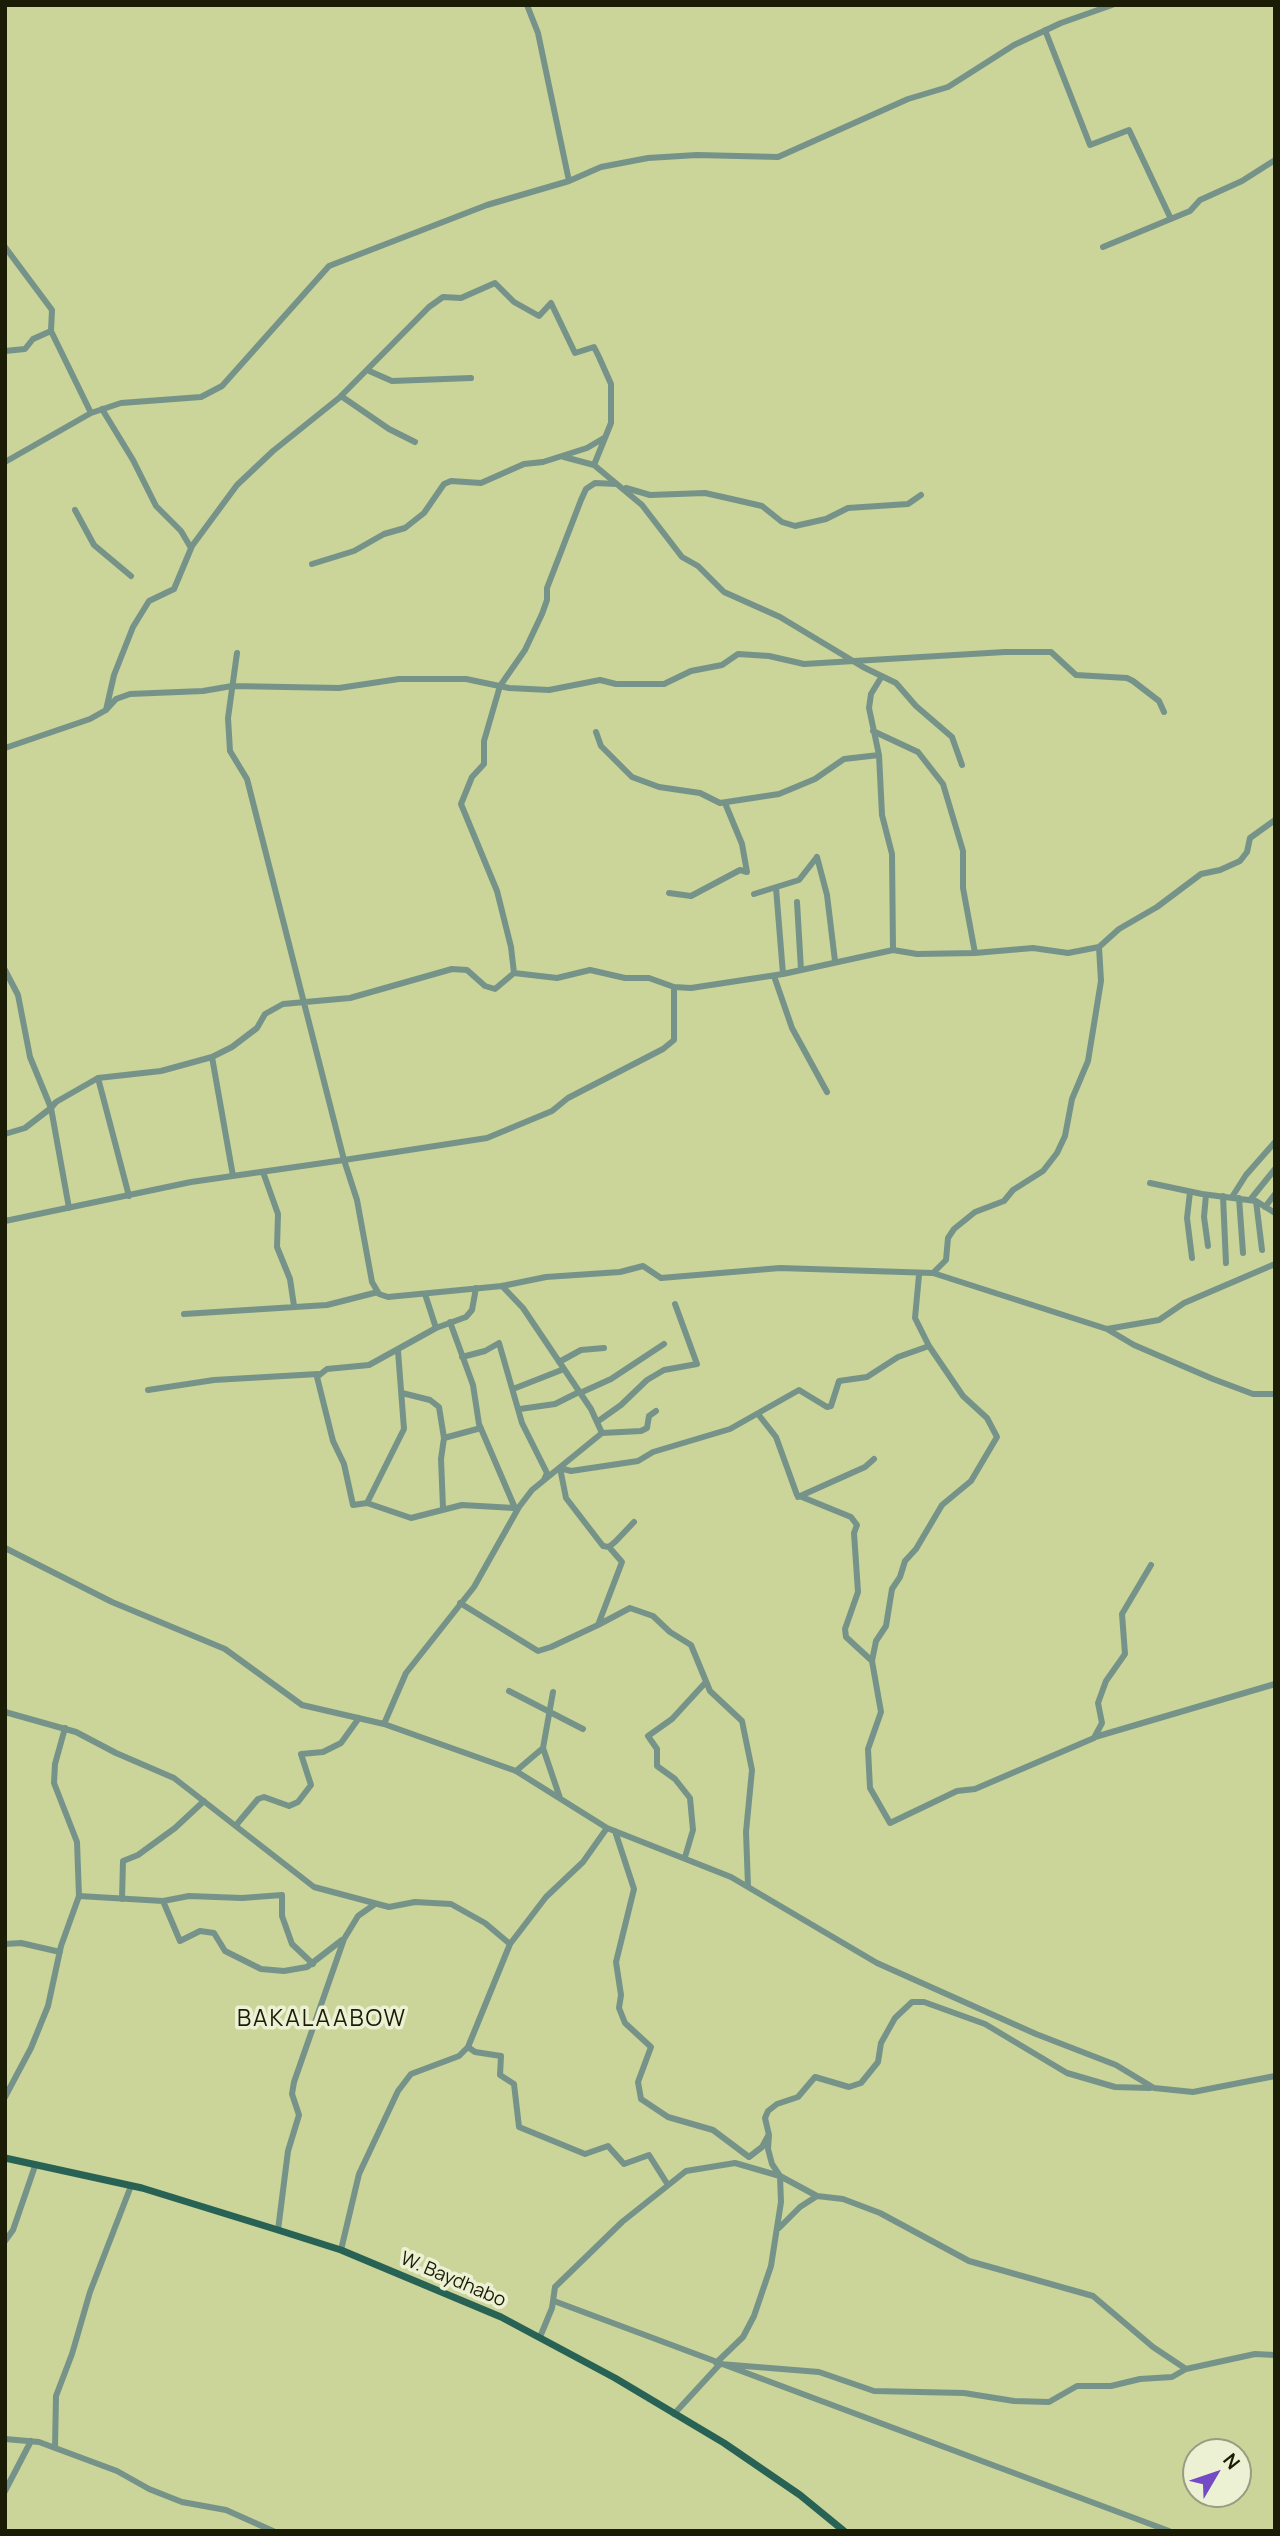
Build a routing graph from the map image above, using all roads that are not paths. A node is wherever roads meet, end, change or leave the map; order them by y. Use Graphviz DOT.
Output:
graph roads {
  1 [pos="527,5"];
  2 [pos="1112,5"];
  3 [pos="1045,30"];
  4 [pos="1275,160"];
  5 [pos="569,181"];
  6 [pos="1170,217"];
  7 [pos="5,247"];
  8 [pos="1103,247"];
  9 [pos="51,331"];
  10 [pos="5,351"];
  11 [pos="367,370"];
  12 [pos="471,379"];
  13 [pos="341,396"];
  14 [pos="102,409"];
  15 [pos="91,413"];
  16 [pos="605,436"];
  17 [pos="415,442"];
  18 [pos="562,457"];
  19 [pos="5,462"];
  20 [pos="594,466"];
  21 [pos="618,484"];
  22 [pos="921,495"];
  23 [pos="75,510"];
  24 [pos="191,548"];
  25 [pos="312,564"];
  26 [pos="131,576"];
  27 [pos="237,653"];
  28 [pos="850,660"];
  29 [pos="882,676"];
  30 [pos="500,686"];
  31 [pos="232,687"];
  32 [pos="106,710"];
  33 [pos="1164,712"];
  34 [pos="873,731"];
  35 [pos="596,733"];
  36 [pos="5,748"];
  37 [pos="879,755"];
  38 [pos="962,765"];
  39 [pos="725,803"];
  40 [pos="1275,820"];
  41 [pos="776,888"];
  42 [pos="669,893"];
  43 [pos="754,894"];
  44 [pos="797,902"];
  45 [pos="1099,947"];
  46 [pos="893,950"];
  47 [pos="975,953"];
  48 [pos="835,961"];
  49 [pos="5,970"];
  50 [pos="802,970"];
  51 [pos="514,973"];
  52 [pos="783,974"];
  53 [pos="774,976"];
  54 [pos="674,987"];
  55 [pos="304,1001"];
  56 [pos="212,1056"];
  57 [pos="98,1078"];
  58 [pos="827,1092"];
  59 [pos="51,1108"];
  60 [pos="5,1134"];
  61 [pos="1275,1142"];
  62 [pos="344,1160"];
  63 [pos="1275,1169"];
  64 [pos="263,1172"];
  65 [pos="233,1175"];
  66 [pos="1150,1183"];
  67 [pos="1190,1192"];
  68 [pos="1275,1194"];
  69 [pos="1206,1195"];
  70 [pos="129,1196"];
  71 [pos="1223,1196"];
  72 [pos="1236,1198"];
  73 [pos="1253,1201"];
  74 [pos="1265,1207"];
  75 [pos="69,1209"];
  76 [pos="1275,1213"];
  77 [pos="5,1221"];
  78 [pos="1208,1245"];
  79 [pos="1262,1250"];
  80 [pos="1243,1253"];
  81 [pos="1192,1258"];
  82 [pos="1226,1263"];
  83 [pos="1275,1264"];
  84 [pos="933,1273"];
  85 [pos="919,1275"];
  86 [pos="502,1286"];
  87 [pos="476,1288"];
  88 [pos="377,1292"];
  89 [pos="425,1294"];
  90 [pos="675,1304"];
  91 [pos="294,1306"];
  92 [pos="184,1314"];
  93 [pos="450,1322"];
  94 [pos="436,1328"];
  95 [pos="1108,1329"];
  96 [pos="664,1344"];
  97 [pos="929,1346"];
  98 [pos="604,1348"];
  99 [pos="398,1352"];
  100 [pos="462,1357"];
  101 [pos="559,1362"];
  102 [pos="564,1369"];
  103 [pos="318,1374"];
  104 [pos="513,1389"];
  105 [pos="148,1390"];
  106 [pos="402,1393"];
  107 [pos="579,1393"];
  108 [pos="1275,1394"];
  109 [pos="520,1409"];
  110 [pos="656,1411"];
  111 [pos="758,1414"];
  112 [pos="597,1422"];
  113 [pos="481,1428"];
  114 [pos="602,1433"];
  115 [pos="444,1438"];
  116 [pos="874,1459"];
  117 [pos="560,1468"];
  118 [pos="543,1482"];
  119 [pos="798,1497"];
  120 [pos="367,1503"];
  121 [pos="517,1507"];
  122 [pos="443,1508"];
  123 [pos="634,1522"];
  124 [pos="609,1547"];
  125 [pos="5,1548"];
  126 [pos="1151,1565"];
  127 [pos="460,1603"];
  128 [pos="598,1625"];
  129 [pos="872,1661"];
  130 [pos="705,1683"];
  131 [pos="1275,1684"];
  132 [pos="509,1691"];
  133 [pos="553,1692"];
  134 [pos="5,1712"];
  135 [pos="549,1712"];
  136 [pos="359,1718"];
  137 [pos="384,1724"];
  138 [pos="65,1728"];
  139 [pos="583,1729"];
  140 [pos="1094,1738"];
  141 [pos="542,1748"];
  142 [pos="516,1771"];
  143 [pos="560,1798"];
  144 [pos="204,1801"];
  145 [pos="237,1824"];
  146 [pos="607,1828"];
  147 [pos="615,1831"];
  148 [pos="685,1857"];
  149 [pos="748,1886"];
  150 [pos="79,1896"];
  151 [pos="122,1899"];
  152 [pos="163,1900"];
  153 [pos="375,1904"];
  154 [pos="344,1938"];
  155 [pos="5,1944"];
  156 [pos="510,1944"];
  157 [pos="60,1952"];
  158 [pos="313,1964"];
  159 [pos="468,2047"];
  160 [pos="1275,2076"];
  161 [pos="1154,2088"];
  162 [pos="5,2097"];
  163 [pos="769,2135"];
  164 [pos="749,2157"];
  165 [pos="5,2158"];
  166 [pos="735,2163"];
  167 [pos="35,2166"];
  168 [pos="780,2176"];
  169 [pos="668,2185"];
  170 [pos="131,2186"];
  171 [pos="817,2196"];
  172 [pos="278,2230"];
  173 [pos="777,2230"];
  174 [pos="5,2241"];
  175 [pos="341,2250"];
  176 [pos="554,2301"];
  177 [pos="540,2337"];
  178 [pos="1275,2355"];
  179 [pos="718,2363"];
  180 [pos="1186,2369"];
  181 [pos="674,2413"];
  182 [pos="5,2439"];
  183 [pos="31,2441"];
  184 [pos="55,2448"];
  185 [pos="5,2490"];
  186 [pos="273,2531"];
  187 [pos="844,2531"];
  188 [pos="1168,2531"];
  1 -- 5 [label="street"];
  2 -- 3 [label="street"];
  3 -- 5 [label="street"];
  3 -- 6 [label="street"];
  4 -- 6 [label="street"];
  5 -- 14 [label="street"];
  6 -- 8 [label="street"];
  7 -- 9 [label="street"];
  9 -- 10 [label="street"];
  9 -- 15 [label="street"];
  11 -- 12 [label="street"];
  11 -- 13 [label="street"];
  11 -- 16 [label="street"];
  13 -- 17 [label="street"];
  13 -- 24 [label="street"];
  14 -- 15 [label="street"];
  14 -- 24 [label="street"];
  15 -- 19 [label="street"];
  16 -- 18 [label="street"];
  16 -- 20 [label="street"];
  18 -- 20 [label="street"];
  18 -- 25 [label="street"];
  20 -- 21 [label="street"];
  21 -- 22 [label="street"];
  21 -- 28 [label="street"];
  21 -- 30 [label="street"];
  23 -- 26 [label="street"];
  24 -- 32 [label="street"];
  27 -- 31 [label="street"];
  28 -- 29 [label="street"];
  28 -- 30 [label="street"];
  28 -- 33 [label="street"];
  29 -- 34 [label="street"];
  29 -- 38 [label="street"];
  30 -- 31 [label="street"];
  30 -- 51 [label="street"];
  31 -- 32 [label="street"];
  31 -- 55 [label="street"];
  32 -- 36 [label="street"];
  34 -- 37 [label="street"];
  34 -- 47 [label="street"];
  35 -- 39 [label="street"];
  37 -- 39 [label="street"];
  37 -- 46 [label="street"];
  39 -- 42 [label="street"];
  40 -- 45 [label="street"];
  41 -- 43 [label="street"];
  41 -- 48 [label="street"];
  41 -- 52 [label="street"];
  44 -- 50 [label="street"];
  45 -- 47 [label="street"];
  45 -- 84 [label="street"];
  46 -- 47 [label="street"];
  46 -- 48 [label="street"];
  48 -- 50 [label="street"];
  49 -- 59 [label="street"];
  50 -- 52 [label="street"];
  51 -- 54 [label="street"];
  51 -- 55 [label="street"];
  52 -- 53 [label="street"];
  53 -- 54 [label="street"];
  53 -- 58 [label="street"];
  54 -- 62 [label="street"];
  55 -- 56 [label="street"];
  55 -- 62 [label="street"];
  56 -- 57 [label="street"];
  56 -- 65 [label="street"];
  57 -- 59 [label="street"];
  57 -- 70 [label="street"];
  59 -- 60 [label="street"];
  59 -- 75 [label="street"];
  61 -- 72 [label="street"];
  62 -- 64 [label="street"];
  62 -- 88 [label="street"];
  63 -- 73 [label="street"];
  64 -- 65 [label="street"];
  64 -- 91 [label="street"];
  65 -- 70 [label="street"];
  66 -- 67 [label="street"];
  67 -- 69 [label="street"];
  67 -- 81 [label="street"];
  68 -- 74 [label="street"];
  69 -- 71 [label="street"];
  69 -- 78 [label="street"];
  70 -- 75 [label="street"];
  71 -- 72 [label="street"];
  71 -- 82 [label="street"];
  72 -- 73 [label="street"];
  72 -- 80 [label="street"];
  73 -- 74 [label="street"];
  73 -- 79 [label="street"];
  74 -- 76 [label="street"];
  75 -- 77 [label="street"];
  83 -- 95 [label="street"];
  84 -- 85 [label="street"];
  84 -- 95 [label="street"];
  85 -- 86 [label="street"];
  85 -- 97 [label="street"];
  86 -- 87 [label="street"];
  86 -- 101 [label="street"];
  87 -- 89 [label="street"];
  87 -- 93 [label="street"];
  88 -- 89 [label="street"];
  88 -- 91 [label="street"];
  89 -- 94 [label="street"];
  90 -- 112 [label="street"];
  91 -- 92 [label="street"];
  93 -- 94 [label="street"];
  93 -- 100 [label="street"];
  94 -- 99 [label="street"];
  95 -- 108 [label="street"];
  96 -- 107 [label="street"];
  97 -- 111 [label="street"];
  97 -- 129 [label="street"];
  98 -- 101 [label="street"];
  99 -- 103 [label="street"];
  99 -- 106 [label="street"];
  100 -- 104 [label="street"];
  100 -- 113 [label="street"];
  101 -- 102 [label="street"];
  102 -- 104 [label="street"];
  102 -- 107 [label="street"];
  103 -- 105 [label="street"];
  103 -- 120 [label="street"];
  104 -- 109 [label="street"];
  106 -- 115 [label="street"];
  106 -- 120 [label="street"];
  107 -- 109 [label="street"];
  107 -- 112 [label="street"];
  109 -- 118 [label="street"];
  110 -- 114 [label="street"];
  111 -- 117 [label="street"];
  111 -- 119 [label="street"];
  112 -- 114 [label="street"];
  113 -- 115 [label="street"];
  113 -- 121 [label="street"];
  114 -- 117 [label="street"];
  115 -- 122 [label="street"];
  116 -- 119 [label="street"];
  117 -- 118 [label="street"];
  117 -- 124 [label="street"];
  118 -- 121 [label="street"];
  119 -- 129 [label="street"];
  120 -- 122 [label="street"];
  121 -- 122 [label="street"];
  121 -- 127 [label="street"];
  123 -- 124 [label="street"];
  124 -- 128 [label="street"];
  125 -- 136 [label="street"];
  126 -- 140 [label="street"];
  127 -- 128 [label="street"];
  127 -- 137 [label="street"];
  128 -- 130 [label="street"];
  129 -- 140 [label="street"];
  130 -- 148 [label="street"];
  130 -- 149 [label="street"];
  131 -- 140 [label="street"];
  132 -- 135 [label="street"];
  133 -- 135 [label="street"];
  134 -- 138 [label="street"];
  135 -- 139 [label="street"];
  135 -- 141 [label="street"];
  136 -- 137 [label="street"];
  136 -- 145 [label="street"];
  137 -- 142 [label="street"];
  138 -- 144 [label="street"];
  138 -- 150 [label="street"];
  141 -- 142 [label="street"];
  141 -- 143 [label="street"];
  142 -- 143 [label="street"];
  143 -- 146 [label="street"];
  144 -- 145 [label="street"];
  144 -- 151 [label="street"];
  145 -- 153 [label="street"];
  146 -- 147 [label="street"];
  146 -- 156 [label="street"];
  147 -- 148 [label="street"];
  147 -- 164 [label="street"];
  148 -- 149 [label="street"];
  149 -- 161 [label="street"];
  150 -- 151 [label="street"];
  150 -- 157 [label="street"];
  151 -- 152 [label="street"];
  152 -- 158 [label="street"];
  152 -- 158 [label="street"];
  153 -- 154 [label="street"];
  153 -- 156 [label="street"];
  154 -- 158 [label="street"];
  154 -- 172 [label="street"];
  155 -- 157 [label="street"];
  156 -- 159 [label="street"];
  157 -- 162 [label="street"];
  159 -- 169 [label="street"];
  159 -- 175 [label="street"];
  160 -- 161 [label="street"];
  161 -- 163 [label="street"];
  163 -- 164 [label="street"];
  163 -- 168 [label="street"];
  164 -- 166 [label="street"];
  165 -- 167 [label="main road, W. Baydhabo"];
  166 -- 168 [label="street"];
  166 -- 169 [label="street"];
  167 -- 170 [label="main road, W. Baydhabo"];
  167 -- 174 [label="street"];
  168 -- 171 [label="street"];
  168 -- 173 [label="street"];
  169 -- 176 [label="street"];
  170 -- 172 [label="main road, W. Baydhabo"];
  170 -- 184 [label="street"];
  171 -- 173 [label="street"];
  171 -- 180 [label="street"];
  172 -- 175 [label="main road, W. Baydhabo"];
  173 -- 179 [label="street"];
  175 -- 177 [label="main road, W. Baydhabo"];
  176 -- 177 [label="street"];
  176 -- 179 [label="street"];
  177 -- 181 [label="main road, W. Baydhabo"];
  178 -- 180 [label="street"];
  179 -- 180 [label="street"];
  179 -- 181 [label="street"];
  179 -- 188 [label="street"];
  181 -- 187 [label="main road, W. Baydhabo"];
  182 -- 183 [label="street"];
  183 -- 184 [label="street"];
  183 -- 185 [label="street"];
  184 -- 186 [label="street"];
}
